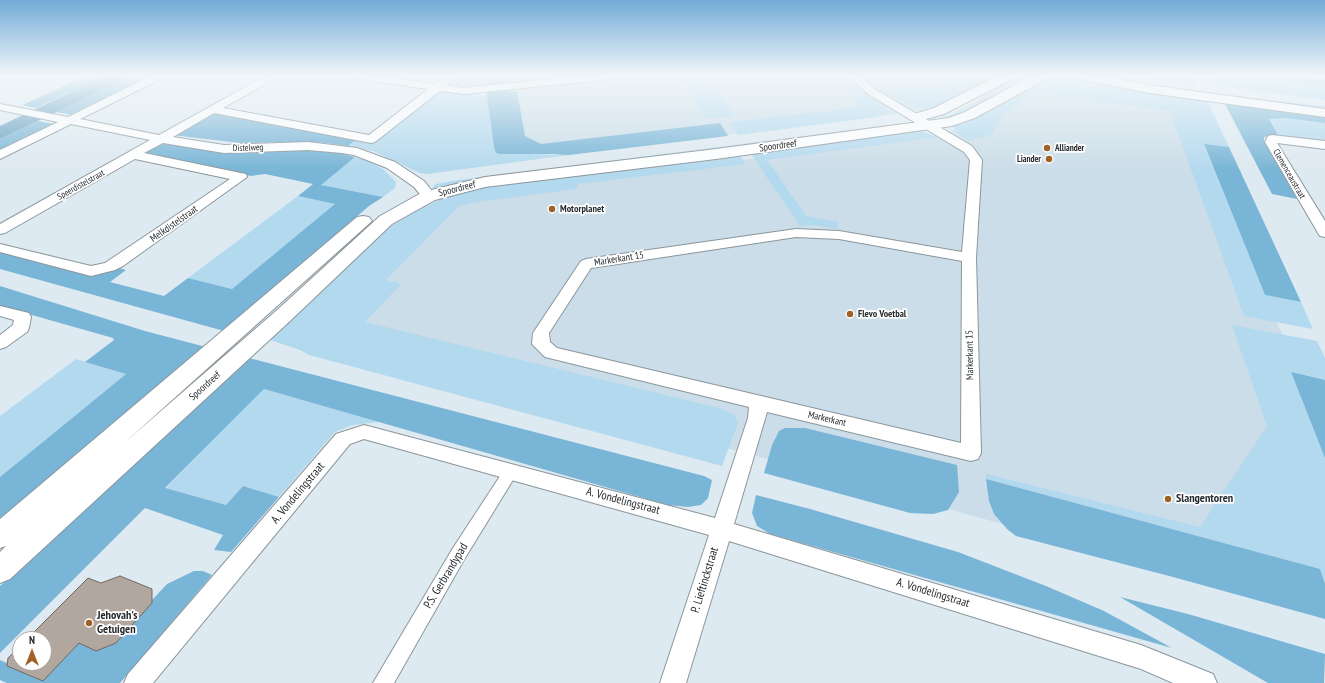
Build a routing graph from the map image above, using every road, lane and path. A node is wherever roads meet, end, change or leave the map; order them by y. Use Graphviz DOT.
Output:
graph roads {
  1 [pos="10,108"];
  2 [pos="94,108"];
  3 [pos="218,108"];
  4 [pos="411,108"];
  5 [pos="900,108"];
  6 [pos="945,108"];
  7 [pos="983,108"];
  8 [pos="1287,108"];
  9 [pos="214,110"];
  10 [pos="1325,113"];
  11 [pos="916,117"];
  12 [pos="69,120"];
  13 [pos="930,125"];
  14 [pos="162,139"];
  15 [pos="763,142"];
  16 [pos="1325,145"];
  17 [pos="0,155"];
  18 [pos="134,155"];
  19 [pos="424,190"];
  20 [pos="1310,208"];
  21 [pos="1325,210"];
  22 [pos="0,230"];
  23 [pos="1325,233"];
  24 [pos="0,248"];
  25 [pos="969,258"];
  26 [pos="0,311"];
  27 [pos="0,343"];
  28 [pos="759,403"];
  29 [pos="971,453"];
  30 [pos="511,471"];
  31 [pos="721,529"];
  32 [pos="0,536"];
  33 [pos="0,570"];
  34 [pos="137,683"];
  35 [pos="383,683"];
  36 [pos="673,683"];
  37 [pos="1204,683"];
  1 -- 12 [label="street, Distelweg"];
  2 -- 12 [label="street"];
  3 -- 9 [label="street, Speerdistelstraat"];
  4 -- 9 [label="street"];
  5 -- 11 [label="street, Markerkant 15"];
  6 -- 11 [label="main road, Spoordreef"];
  7 -- 13 [label="main road, Spoordreef"];
  8 -- 10 [label="main road"];
  9 -- 14 [label="street, Speerdistelstraat"];
  11 -- 13 [label="street, Markerkant 15"];
  11 -- 15 [label="main road, Spoordreef"];
  12 -- 14 [label="street, Distelweg"];
  12 -- 17 [label="street"];
  13 -- 15 [label="main road, Spoordreef"];
  13 -- 25 [label="street, Markerkant 15"];
  14 -- 18 [label="street, Speerdistelstraat"];
  14 -- 19 [label="street, Distelweg"];
  15 -- 19 [label="main road, Spoordreef"];
  16 -- 20 [label="street, Clemenceaustraat"];
  18 -- 22 [label="street, Speerdistelstraat"];
  18 -- 24 [label="street, Melkdistelstraat"];
  19 -- 32 [label="main road, Spoordreef"];
  19 -- 33 [label="main road, Spoordreef"];
  20 -- 21 [label="street"];
  20 -- 23 [label="street, Clemenceaustraat"];
  25 -- 28 [label="street, Markerkant 15"];
  25 -- 29 [label="street, Markerkant 15"];
  26 -- 27 [label="street"];
  28 -- 29 [label="street, Markerkant"];
  28 -- 31 [label="street, P. Lieftinckstraat"];
  30 -- 31 [label="street, A. Vondelingstraat"];
  30 -- 34 [label="street, A. Vondelingstraat"];
  30 -- 35 [label="street, P.S. Gerbrandypad"];
  31 -- 36 [label="street, P. Lieftinckstraat"];
  31 -- 37 [label="street, A. Vondelingstraat"];
}
